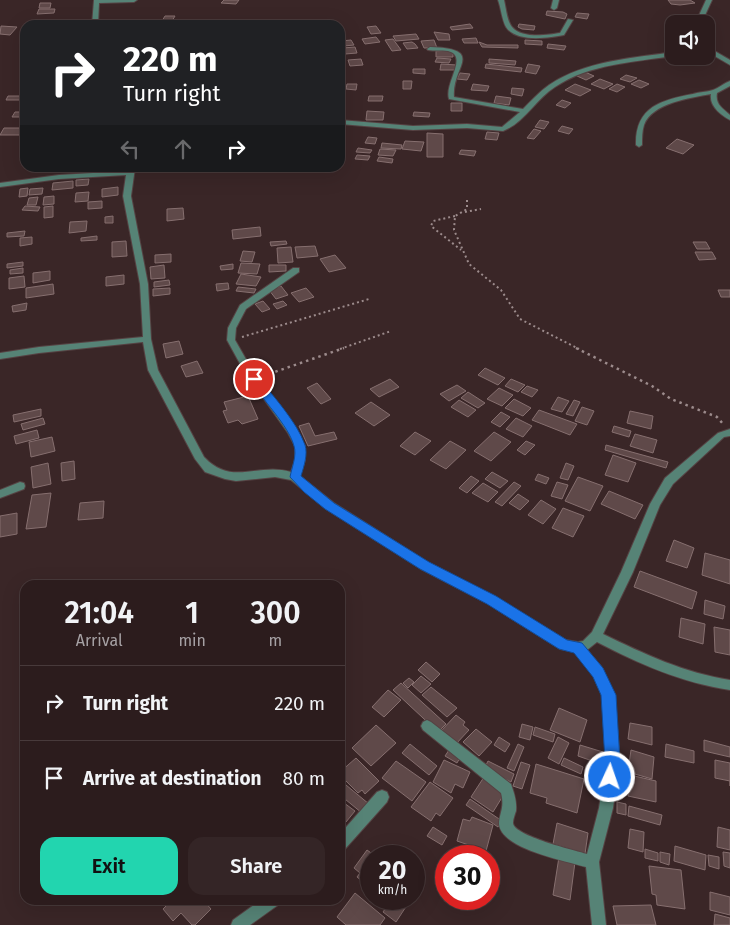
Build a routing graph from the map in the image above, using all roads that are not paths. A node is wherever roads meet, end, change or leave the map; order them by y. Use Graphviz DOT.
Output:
graph roads {
  1 [pos="97,0"];
  2 [pos="134,0"];
  3 [pos="501,0"];
  4 [pos="556,0"];
  5 [pos="709,0"];
  6 [pos="554,8"];
  7 [pos="702,15"];
  8 [pos="95,20"];
  9 [pos="570,20"];
  10 [pos="430,49"];
  11 [pos="715,54"];
  12 [pos="665,56"];
  13 [pos="730,63"];
  14 [pos="730,83"];
  15 [pos="714,92"];
  16 [pos="526,111"];
  17 [pos="730,118"];
  18 [pos="345,122"];
  19 [pos="639,145"];
  20 [pos="110,172"];
  21 [pos="131,172"];
  22 [pos="0,185"];
  23 [pos="296,270"];
  24 [pos="147,339"];
  25 [pos="0,356"];
  26 [pos="730,432"];
  27 [pos="295,477"];
  28 [pos="20,486"];
  29 [pos="0,494"];
  30 [pos="596,636"];
  31 [pos="578,648"];
  32 [pos="730,685"];
  33 [pos="427,726"];
  34 [pos="382,797"];
  35 [pos="345,838"];
  36 [pos="592,862"];
  37 [pos="266,905"];
  38 [pos="238,925"];
  39 [pos="599,925"];
  1 -- 2 [label="street"];
  1 -- 8 [label="street"];
  3 -- 9 [label="street"];
  4 -- 6 [label="street"];
  5 -- 7 [label="street"];
  10 -- 16 [label="street"];
  11 -- 13 [label="street"];
  12 -- 16 [label="street"];
  14 -- 15 [label="street"];
  15 -- 17 [label="street"];
  15 -- 19 [label="street"];
  16 -- 18 [label="street"];
  20 -- 22 [label="street"];
  21 -- 24 [label="street"];
  23 -- 27 [label="street"];
  24 -- 25 [label="street"];
  24 -- 27 [label="street"];
  26 -- 30 [label="street"];
  27 -- 31 [label="street"];
  28 -- 29 [label="street"];
  30 -- 31 [label="street"];
  30 -- 32 [label="street"];
  31 -- 36 [label="street"];
  33 -- 36 [label="street"];
  34 -- 35 [label="street"];
  36 -- 39 [label="street"];
  37 -- 38 [label="street"];
}
